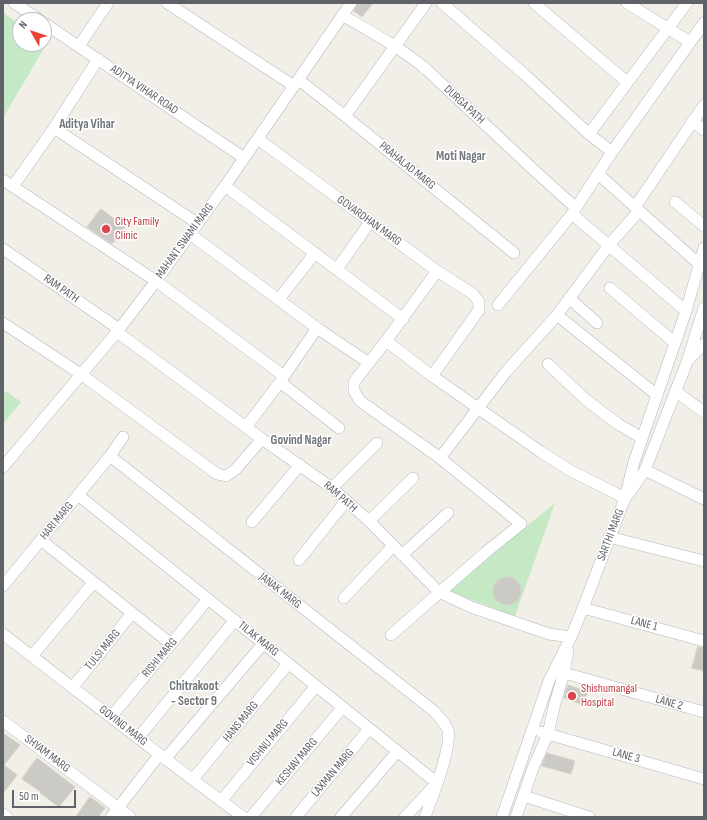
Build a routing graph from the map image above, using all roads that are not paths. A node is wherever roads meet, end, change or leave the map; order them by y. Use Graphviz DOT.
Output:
graph roads {
  1 [pos="14,3"];
  2 [pos="108,3"];
  3 [pos="167,3"];
  4 [pos="351,3"];
  5 [pos="426,3"];
  6 [pos="442,3"];
  7 [pos="534,3"];
  8 [pos="627,3"];
  9 [pos="687,3"];
  10 [pos="28,12"];
  11 [pos="342,15"];
  12 [pos="704,23"];
  13 [pos="52,28"];
  14 [pos="668,28"];
  15 [pos="690,42"];
  16 [pos="79,46"];
  17 [pos="394,46"];
  18 [pos="98,59"];
  19 [pos="627,82"];
  20 [pos="296,83"];
  21 [pos="704,105"];
  22 [pos="345,116"];
  23 [pos="692,121"];
  24 [pos="54,128"];
  25 [pos="704,130"];
  26 [pos="589,134"];
  27 [pos="258,139"];
  28 [pos="612,152"];
  29 [pos="244,158"];
  30 [pos="598,174"];
  31 [pos="3,180"];
  32 [pos="13,186"];
  33 [pos="225,186"];
  34 [pos="675,202"];
  35 [pos="637,209"];
  36 [pos="575,214"];
  37 [pos="370,222"];
  38 [pos="197,223"];
  39 [pos="704,226"];
  40 [pos="190,234"];
  41 [pos="609,245"];
  42 [pos="704,248"];
  43 [pos="3,249"];
  44 [pos="315,253"];
  45 [pos="514,253"];
  46 [pos="699,264"];
  47 [pos="337,269"];
  48 [pos="437,271"];
  49 [pos="156,281"];
  50 [pos="610,288"];
  51 [pos="569,298"];
  52 [pos="279,299"];
  53 [pos="498,305"];
  54 [pos="687,309"];
  55 [pos="703,312"];
  56 [pos="557,315"];
  57 [pos="403,319"];
  58 [pos="3,323"];
  59 [pos="597,323"];
  60 [pos="317,328"];
  61 [pos="118,331"];
  62 [pos="386,341"];
  63 [pos="675,343"];
  64 [pos="704,344"];
  65 [pos="687,362"];
  66 [pos="369,363"];
  67 [pos="548,364"];
  68 [pos="82,375"];
  69 [pos="432,376"];
  70 [pos="282,379"];
  71 [pos="675,391"];
  72 [pos="657,395"];
  73 [pos="477,408"];
  74 [pos="704,412"];
  75 [pos="246,427"];
  76 [pos="339,428"];
  77 [pos="123,437"];
  78 [pos="642,438"];
  79 [pos="262,439"];
  80 [pos="377,443"];
  81 [pos="110,456"];
  82 [pos="440,458"];
  83 [pos="300,465"];
  84 [pos="3,467"];
  85 [pos="645,470"];
  86 [pos="413,478"];
  87 [pos="332,488"];
  88 [pos="78,495"];
  89 [pos="625,498"];
  90 [pos="704,499"];
  91 [pos="346,501"];
  92 [pos="448,513"];
  93 [pos="368,521"];
  94 [pos="252,522"];
  95 [pos="609,537"];
  96 [pos="41,540"];
  97 [pos="393,546"];
  98 [pos="402,555"];
  99 [pos="299,560"];
  100 [pos="704,561"];
  101 [pos="93,583"];
  102 [pos="3,586"];
  103 [pos="439,592"];
  104 [pos="344,598"];
  105 [pos="208,599"];
  106 [pos="583,608"];
  107 [pos="132,613"];
  108 [pos="235,620"];
  109 [pos="3,634"];
  110 [pos="391,635"];
  111 [pos="571,637"];
  112 [pos="704,641"];
  113 [pos="171,644"];
  114 [pos="263,644"];
  115 [pos="32,656"];
  116 [pos="288,664"];
  117 [pos="564,673"];
  118 [pos="316,686"];
  119 [pos="73,687"];
  120 [pos="342,708"];
  121 [pos="704,712"];
  122 [pos="111,716"];
  123 [pos="3,721"];
  124 [pos="370,729"];
  125 [pos="533,730"];
  126 [pos="548,734"];
  127 [pos="138,738"];
  128 [pos="397,752"];
  129 [pos="162,757"];
  130 [pos="193,779"];
  131 [pos="704,779"];
  132 [pos="437,783"];
  133 [pos="524,796"];
  134 [pos="221,801"];
  135 [pos="118,808"];
  136 [pos="3,814"];
  137 [pos="576,815"];
  138 [pos="7,817"];
  139 [pos="111,817"];
  140 [pos="130,817"];
  141 [pos="243,817"];
  142 [pos="251,817"];
  143 [pos="296,817"];
  144 [pos="341,817"];
  145 [pos="405,817"];
  146 [pos="425,817"];
  147 [pos="502,817"];
  148 [pos="516,817"];
  149 [pos="589,817"];
  1 -- 10 [label="street"];
  2 -- 16 [label="street"];
  3 -- 20 [label="street, PRAHALAD MARG"];
  4 -- 11 [label="street, MAHANT SWAMI MARG"];
  5 -- 17 [label="street"];
  6 -- 26 [label="street"];
  7 -- 19 [label="street"];
  8 -- 14 [label="street"];
  9 -- 14 [label="street"];
  11 -- 17 [label="street, DURGA PATH"];
  11 -- 20 [label="street, MAHANT SWAMI MARG"];
  12 -- 15 [label="street"];
  13 -- 16 [label="street, ADITYA VIHAR ROAD"];
  14 -- 15 [label="street"];
  14 -- 19 [label="street"];
  15 -- 28 [label="street"];
  16 -- 18 [label="street, ADITYA VIHAR ROAD"];
  17 -- 22 [label="street"];
  17 -- 36 [label="street, DURGA PATH"];
  18 -- 24 [label="street"];
  18 -- 29 [label="street, ADITYA VIHAR ROAD"];
  19 -- 26 [label="street"];
  20 -- 22 [label="street, PRAHALAD MARG"];
  20 -- 27 [label="street, MAHANT SWAMI MARG"];
  21 -- 23 [label="street"];
  22 -- 45 [label="street, PRAHALAD MARG"];
  23 -- 25 [label="street"];
  23 -- 35 [label="street"];
  24 -- 32 [label="street"];
  24 -- 38 [label="street"];
  26 -- 28 [label="street"];
  27 -- 29 [label="street, MAHANT SWAMI MARG"];
  27 -- 37 [label="street, GOVARDHAN MARG"];
  28 -- 30 [label="street"];
  29 -- 33 [label="street, MAHANT SWAMI MARG"];
  30 -- 35 [label="street"];
  30 -- 36 [label="street"];
  31 -- 32 [label="street"];
  32 -- 49 [label="street"];
  33 -- 38 [label="street, MAHANT SWAMI MARG"];
  33 -- 44 [label="street"];
  34 -- 39 [label="street"];
  35 -- 41 [label="street"];
  35 -- 46 [label="street"];
  36 -- 41 [label="street, DURGA PATH"];
  36 -- 53 [label="street"];
  37 -- 47 [label="street"];
  37 -- 48 [label="street, GOVARDHAN MARG"];
  38 -- 40 [label="street, MAHANT SWAMI MARG"];
  40 -- 49 [label="street, MAHANT SWAMI MARG"];
  40 -- 52 [label="street"];
  41 -- 51 [label="street"];
  41 -- 54 [label="street, DURGA PATH"];
  42 -- 46 [label="street, SARTHI MARG"];
  43 -- 61 [label="street, RAM PATH"];
  44 -- 47 [label="street"];
  44 -- 52 [label="street"];
  46 -- 54 [label="street, SARTHI MARG"];
  47 -- 57 [label="street"];
  48 -- 57 [label="street"];
  48 -- 69 [label="street, GOVARDHAN MARG"];
  49 -- 61 [label="street, MAHANT SWAMI MARG"];
  49 -- 70 [label="street"];
  50 -- 63 [label="street"];
  51 -- 56 [label="street"];
  51 -- 59 [label="street"];
  52 -- 60 [label="street"];
  54 -- 55 [label="street, DURGA PATH"];
  54 -- 63 [label="street, SARTHI MARG"];
  55 -- 65 [label="street"];
  56 -- 72 [label="street"];
  56 -- 73 [label="street"];
  57 -- 62 [label="street"];
  58 -- 68 [label="street"];
  60 -- 66 [label="street"];
  60 -- 70 [label="street"];
  61 -- 68 [label="street, MAHANT SWAMI MARG"];
  61 -- 75 [label="street, RAM PATH"];
  62 -- 66 [label="street"];
  62 -- 69 [label="street"];
  63 -- 72 [label="street, SARTHI MARG"];
  64 -- 65 [label="street"];
  65 -- 71 [label="street"];
  66 -- 82 [label="street"];
  67 -- 78 [label="street"];
  68 -- 79 [label="street"];
  68 -- 84 [label="street, MAHANT SWAMI MARG"];
  69 -- 73 [label="street"];
  70 -- 75 [label="street"];
  70 -- 76 [label="street"];
  71 -- 74 [label="street"];
  71 -- 85 [label="street"];
  72 -- 78 [label="street, SARTHI MARG"];
  73 -- 82 [label="street"];
  73 -- 89 [label="street"];
  75 -- 79 [label="street, RAM PATH"];
  77 -- 81 [label="street, HARI MARG"];
  78 -- 89 [label="street, SARTHI MARG"];
  79 -- 83 [label="street, RAM PATH"];
  80 -- 87 [label="street"];
  81 -- 88 [label="street, HARI MARG"];
  81 -- 132 [label="street, JANAK MARG"];
  82 -- 103 [label="street"];
  83 -- 87 [label="street, RAM PATH"];
  83 -- 94 [label="street"];
  85 -- 89 [label="street"];
  85 -- 90 [label="street"];
  86 -- 93 [label="street"];
  87 -- 91 [label="street, RAM PATH"];
  88 -- 96 [label="street, HARI MARG"];
  88 -- 105 [label="street, TILAK MARG"];
  89 -- 95 [label="street, SARTHI MARG"];
  91 -- 93 [label="street, RAM PATH"];
  91 -- 99 [label="street"];
  92 -- 98 [label="street"];
  93 -- 97 [label="street, RAM PATH"];
  95 -- 100 [label="street"];
  95 -- 106 [label="street, SARTHI MARG"];
  96 -- 101 [label="street"];
  96 -- 102 [label="street, HARI MARG"];
  97 -- 98 [label="street, RAM PATH"];
  97 -- 104 [label="street"];
  98 -- 103 [label="street, RAM PATH"];
  101 -- 107 [label="street"];
  101 -- 115 [label="street"];
  103 -- 110 [label="street"];
  103 -- 111 [label="street, RAM PATH"];
  105 -- 108 [label="street, TILAK MARG"];
  105 -- 113 [label="street, RISHI MARG"];
  106 -- 111 [label="street, SARTHI MARG"];
  106 -- 112 [label="street, LANE 1"];
  107 -- 113 [label="street"];
  107 -- 119 [label="street, TULSI MARG"];
  108 -- 114 [label="street, TILAK MARG"];
  108 -- 127 [label="street"];
  109 -- 115 [label="street, GOVING MARG"];
  111 -- 117 [label="street"];
  111 -- 125 [label="street, SARTHI MARG"];
  113 -- 122 [label="street, RISHI MARG"];
  114 -- 116 [label="street, TILAK MARG"];
  114 -- 129 [label="street"];
  115 -- 119 [label="street, GOVING MARG"];
  116 -- 118 [label="street, TILAK MARG"];
  116 -- 130 [label="street, HANS MARG"];
  117 -- 121 [label="street, LANE 2"];
  117 -- 126 [label="street"];
  118 -- 120 [label="street, TILAK MARG"];
  118 -- 134 [label="street, VISHNU MARG"];
  119 -- 122 [label="street, GOVING MARG"];
  120 -- 124 [label="street, TILAK MARG"];
  120 -- 142 [label="street, KESHAV MARG"];
  122 -- 127 [label="street, GOVING MARG"];
  123 -- 135 [label="street, SHYAM MARG"];
  124 -- 128 [label="street, TILAK MARG"];
  124 -- 143 [label="street, LAXMAN MARG"];
  125 -- 126 [label="street, LANE 3"];
  125 -- 147 [label="street, SARTHI MARG"];
  126 -- 131 [label="street, LANE 3"];
  126 -- 133 [label="street"];
  127 -- 129 [label="street, GOVING MARG"];
  128 -- 132 [label="street, TILAK MARG"];
  128 -- 144 [label="street"];
  129 -- 130 [label="street, GOVING MARG"];
  129 -- 135 [label="street"];
  130 -- 134 [label="street, GOVING MARG"];
  132 -- 145 [label="street"];
  132 -- 146 [label="street"];
  133 -- 137 [label="street"];
  133 -- 148 [label="street"];
  134 -- 141 [label="street, GOVING MARG"];
  135 -- 139 [label="street"];
  135 -- 140 [label="street, SHYAM MARG"];
  136 -- 138 [label="street"];
  137 -- 149 [label="street"];
}
